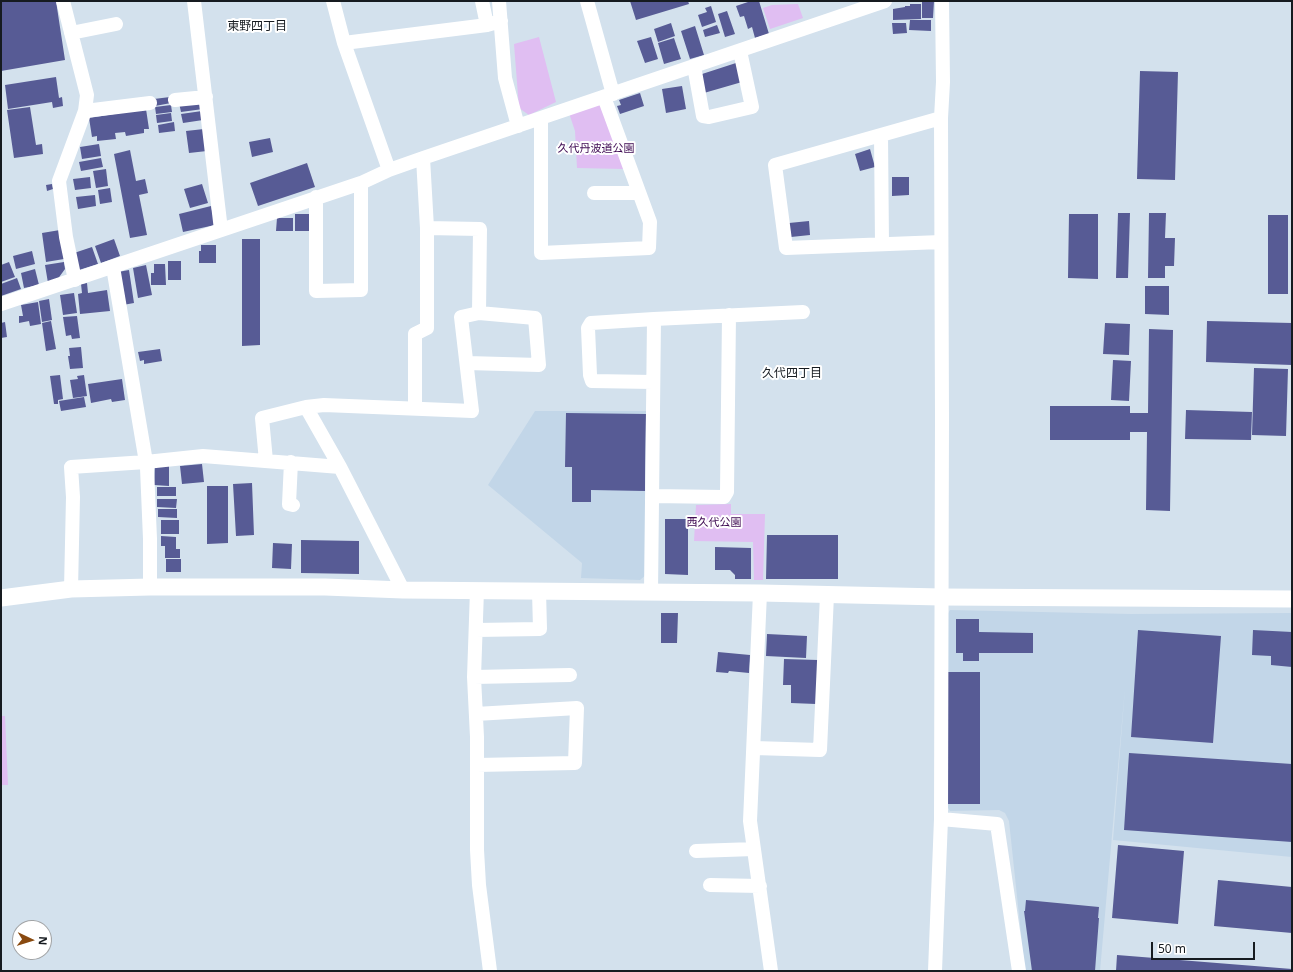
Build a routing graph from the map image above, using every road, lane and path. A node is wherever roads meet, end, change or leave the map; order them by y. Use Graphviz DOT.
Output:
graph roads {
  1 [pos="63,1"];
  2 [pos="194,1"];
  3 [pos="333,1"];
  4 [pos="482,1"];
  5 [pos="499,1"];
  6 [pos="587,1"];
  7 [pos="885,1"];
  8 [pos="942,1"];
  9 [pos="501,22"];
  10 [pos="116,24"];
  11 [pos="486,25"];
  12 [pos="71,34"];
  13 [pos="344,43"];
  14 [pos="740,50"];
  15 [pos="694,66"];
  16 [pos="609,95"];
  17 [pos="206,97"];
  18 [pos="175,100"];
  19 [pos="150,103"];
  20 [pos="85,111"];
  21 [pos="941,118"];
  22 [pos="541,119"];
  23 [pos="518,126"];
  24 [pos="880,135"];
  25 [pos="423,158"];
  26 [pos="389,170"];
  27 [pos="361,183"];
  28 [pos="594,193"];
  29 [pos="639,193"];
  30 [pos="316,198"];
  31 [pos="427,228"];
  32 [pos="221,230"];
  33 [pos="941,242"];
  34 [pos="882,244"];
  35 [pos="113,267"];
  36 [pos="75,280"];
  37 [pos="1,304"];
  38 [pos="803,312"];
  39 [pos="479,313"];
  40 [pos="728,315"];
  41 [pos="654,319"];
  42 [pos="467,363"];
  43 [pos="653,382"];
  44 [pos="306,407"];
  45 [pos="415,408"];
  46 [pos="266,461"];
  47 [pos="146,462"];
  48 [pos="291,462"];
  49 [pos="340,467"];
  50 [pos="652,496"];
  51 [pos="289,504"];
  52 [pos="150,586"];
  53 [pos="71,589"];
  54 [pos="403,590"];
  55 [pos="477,590"];
  56 [pos="539,591"];
  57 [pos="651,592"];
  58 [pos="760,593"];
  59 [pos="827,595"];
  60 [pos="941,597"];
  61 [pos="1,598"];
  62 [pos="1292,599"];
  63 [pos="476,630"];
  64 [pos="570,675"];
  65 [pos="474,677"];
  66 [pos="476,714"];
  67 [pos="754,748"];
  68 [pos="477,765"];
  69 [pos="941,819"];
  70 [pos="754,849"];
  71 [pos="696,851"];
  72 [pos="710,885"];
  73 [pos="760,886"];
  74 [pos="490,971"];
  75 [pos="771,971"];
  76 [pos="935,971"];
  77 [pos="1019,971"];
  1 -- 12 [label="street"];
  2 -- 17 [label="street"];
  3 -- 13 [label="street"];
  4 -- 11 [label="street"];
  5 -- 9 [label="street"];
  6 -- 16 [label="street"];
  7 -- 14 [label="street"];
  8 -- 21 [label="street"];
  9 -- 11 [label="street"];
  9 -- 23 [label="street"];
  10 -- 12 [label="street"];
  11 -- 13 [label="street"];
  12 -- 20 [label="street"];
  13 -- 26 [label="street"];
  14 -- 15 [label="street"];
  14 -- 15 [label="street"];
  15 -- 16 [label="street"];
  16 -- 22 [label="street"];
  16 -- 29 [label="street"];
  17 -- 18 [label="street"];
  17 -- 32 [label="street"];
  19 -- 20 [label="street"];
  20 -- 36 [label="street"];
  21 -- 24 [label="street"];
  21 -- 33 [label="street"];
  22 -- 23 [label="street"];
  22 -- 29 [label="street"];
  23 -- 25 [label="street"];
  24 -- 34 [label="street"];
  24 -- 34 [label="street"];
  25 -- 26 [label="street"];
  25 -- 31 [label="street"];
  26 -- 27 [label="street"];
  27 -- 30 [label="street"];
  27 -- 30 [label="street"];
  28 -- 29 [label="street"];
  30 -- 32 [label="street"];
  31 -- 39 [label="street"];
  31 -- 45 [label="street"];
  32 -- 35 [label="street"];
  33 -- 34 [label="street"];
  33 -- 60 [label="street"];
  35 -- 36 [label="street"];
  35 -- 47 [label="street"];
  36 -- 37 [label="street"];
  38 -- 40 [label="street"];
  39 -- 42 [label="street"];
  39 -- 42 [label="street"];
  40 -- 41 [label="street"];
  40 -- 50 [label="street"];
  41 -- 43 [label="street"];
  41 -- 43 [label="street"];
  42 -- 45 [label="street"];
  43 -- 50 [label="street"];
  44 -- 45 [label="street"];
  44 -- 46 [label="street"];
  44 -- 49 [label="street"];
  46 -- 47 [label="street"];
  46 -- 48 [label="street"];
  47 -- 52 [label="street"];
  47 -- 53 [label="street"];
  48 -- 49 [label="street"];
  48 -- 51 [label="street"];
  49 -- 54 [label="street"];
  50 -- 57 [label="street"];
  52 -- 53 [label="street"];
  52 -- 54 [label="street"];
  53 -- 61 [label="street"];
  54 -- 55 [label="street"];
  55 -- 56 [label="street"];
  55 -- 63 [label="street"];
  56 -- 57 [label="street"];
  56 -- 63 [label="street"];
  57 -- 58 [label="street"];
  58 -- 59 [label="street"];
  58 -- 67 [label="street"];
  59 -- 60 [label="street"];
  59 -- 67 [label="street"];
  60 -- 62 [label="street"];
  60 -- 69 [label="street"];
  63 -- 65 [label="street"];
  64 -- 65 [label="street"];
  65 -- 66 [label="street"];
  66 -- 68 [label="street"];
  66 -- 68 [label="street"];
  67 -- 70 [label="street"];
  68 -- 74 [label="street"];
  69 -- 76 [label="street"];
  69 -- 77 [label="street"];
  70 -- 71 [label="street"];
  70 -- 73 [label="street"];
  72 -- 73 [label="street"];
  73 -- 75 [label="street"];
}
